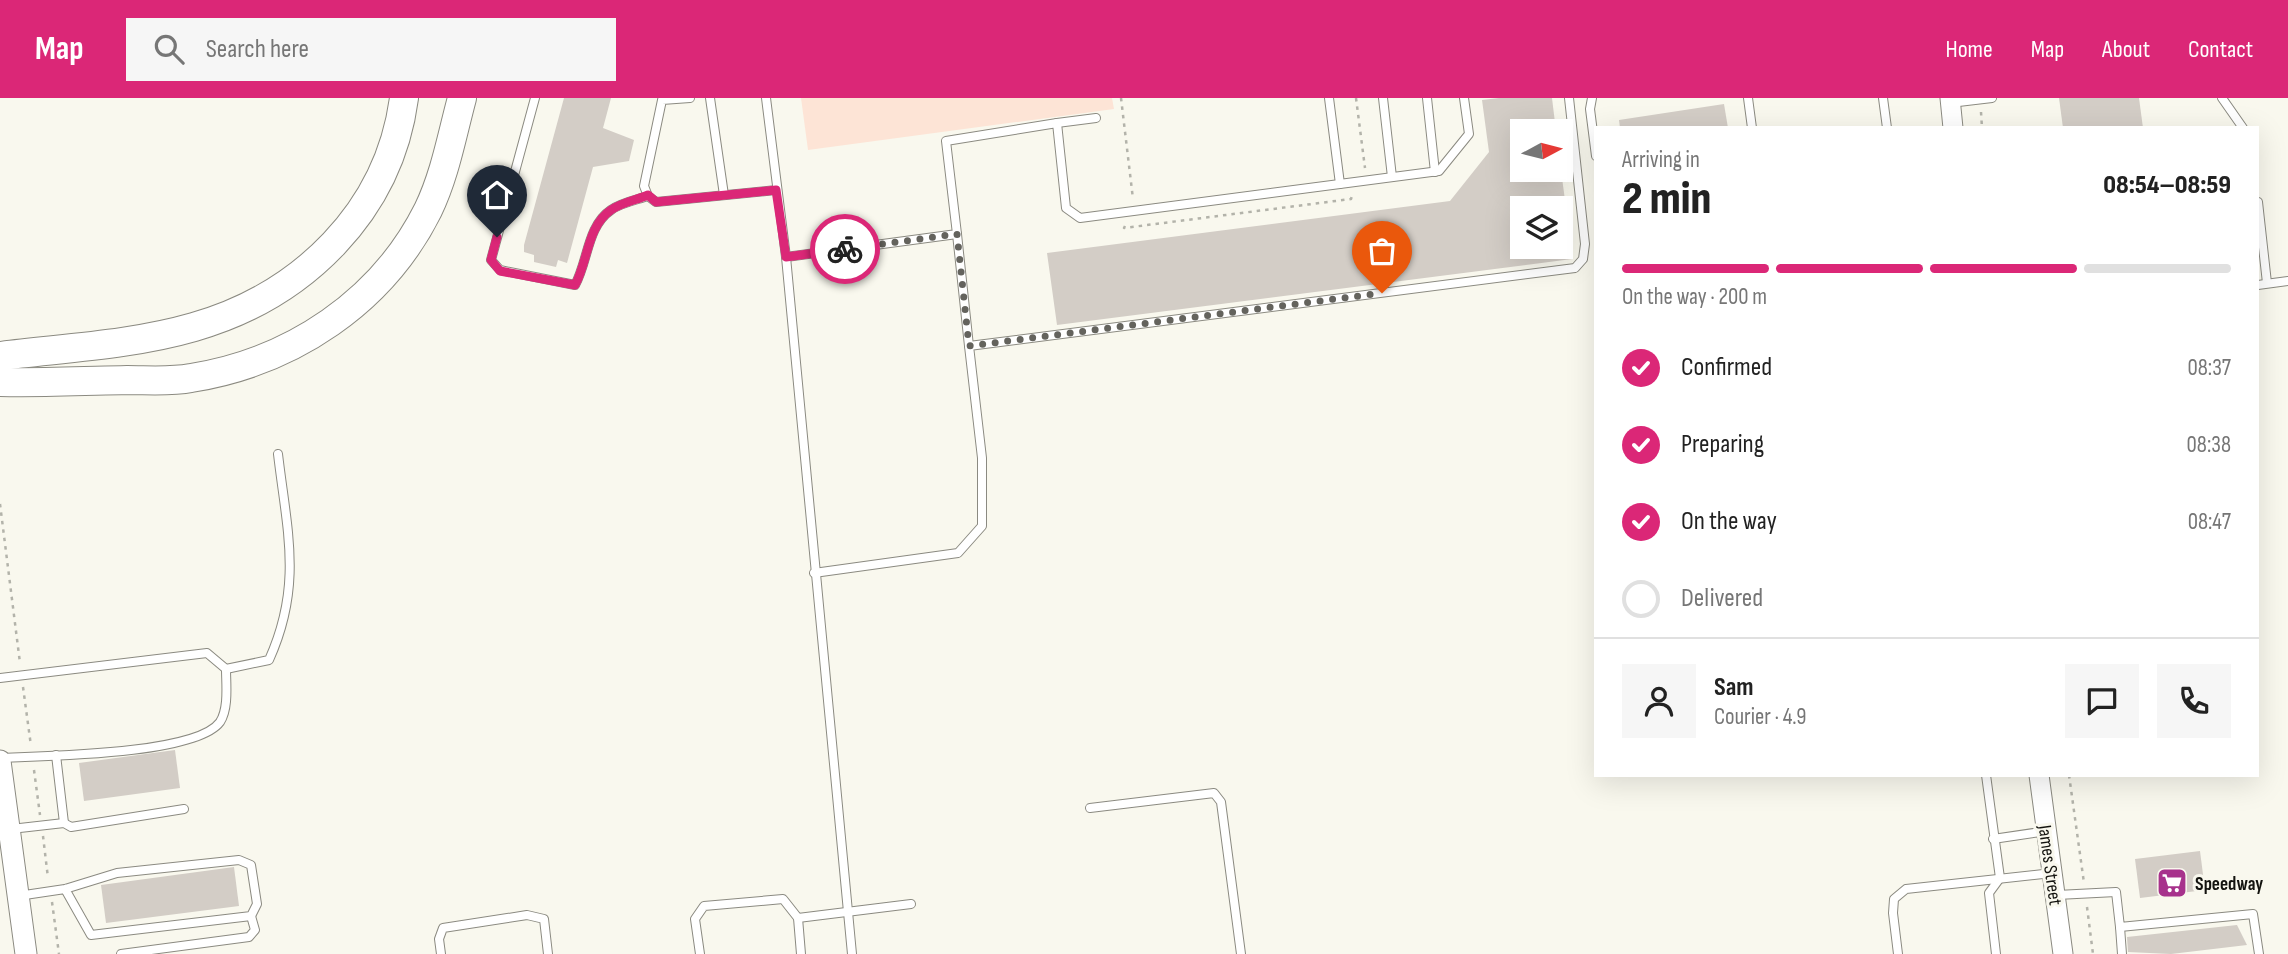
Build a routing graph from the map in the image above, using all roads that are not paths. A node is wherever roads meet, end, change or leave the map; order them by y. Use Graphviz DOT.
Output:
graph roads {
  1 [pos="404,98"];
  2 [pos="462,98"];
  3 [pos="535,98"];
  4 [pos="690,98"];
  5 [pos="710,98"];
  6 [pos="766,98"];
  7 [pos="1329,98"];
  8 [pos="1383,98"];
  9 [pos="1427,98"];
  10 [pos="1464,98"];
  11 [pos="1569,98"];
  12 [pos="1592,98"];
  13 [pos="1748,98"];
  14 [pos="1883,98"];
  15 [pos="1992,98"];
  16 [pos="2222,98"];
  17 [pos="1950,101"];
  18 [pos="1096,118"];
  19 [pos="1057,123"];
  20 [pos="1752,126"];
  21 [pos="1887,126"];
  22 [pos="1953,126"];
  23 [pos="2242,126"];
  24 [pos="1594,140"];
  25 [pos="1435,172"];
  26 [pos="1392,177"];
  27 [pos="1340,184"];
  28 [pos="776,190"];
  29 [pos="648,195"];
  30 [pos="724,195"];
  31 [pos="2259,211"];
  32 [pos="957,234"];
  33 [pos="786,257"];
  34 [pos="2288,281"];
  35 [pos="2267,283"];
  36 [pos="2259,285"];
  37 [pos="969,346"];
  38 [pos="0,356"];
  39 [pos="0,382"];
  40 [pos="278,454"];
  41 [pos="814,573"];
  42 [pos="226,668"];
  43 [pos="0,678"];
  44 [pos="56,755"];
  45 [pos="0,760"];
  46 [pos="1986,777"];
  47 [pos="2039,777"];
  48 [pos="1090,808"];
  49 [pos="184,809"];
  50 [pos="64,823"];
  51 [pos="9,830"];
  52 [pos="2047,831"];
  53 [pos="1993,839"];
  54 [pos="2052,873"];
  55 [pos="2000,878"];
  56 [pos="65,890"];
  57 [pos="2055,895"];
  58 [pos="18,896"];
  59 [pos="911,904"];
  60 [pos="848,912"];
  61 [pos="251,916"];
  62 [pos="799,918"];
  63 [pos="2120,927"];
  64 [pos="26,954"];
  65 [pos="121,954"];
  66 [pos="441,954"];
  67 [pos="548,954"];
  68 [pos="700,954"];
  69 [pos="801,954"];
  70 [pos="852,954"];
  71 [pos="1241,954"];
  72 [pos="1898,954"];
  73 [pos="1996,954"];
  74 [pos="2063,954"];
  75 [pos="2122,954"];
  76 [pos="2259,954"];
  1 -- 38 [label="highway"];
  2 -- 39 [label="highway"];
  3 -- 29 [label="lane"];
  4 -- 29 [label="lane"];
  5 -- 30 [label="lane"];
  6 -- 28 [label="lane"];
  7 -- 27 [label="lane"];
  8 -- 26 [label="lane"];
  9 -- 25 [label="lane"];
  10 -- 25 [label="lane"];
  11 -- 37 [label="lane"];
  12 -- 24 [label="lane"];
  13 -- 20 [label="lane"];
  14 -- 21 [label="lane"];
  15 -- 17 [label="lane"];
  16 -- 23 [label="lane"];
  17 -- 22 [label="street"];
  18 -- 19 [label="lane"];
  19 -- 27 [label="lane"];
  19 -- 32 [label="lane"];
  25 -- 26 [label="lane"];
  26 -- 27 [label="lane"];
  28 -- 30 [label="lane"];
  28 -- 33 [label="lane"];
  29 -- 30 [label="lane"];
  31 -- 35 [label="lane"];
  32 -- 33 [label="lane"];
  32 -- 37 [label="lane"];
  33 -- 41 [label="lane"];
  34 -- 35 [label="lane"];
  35 -- 36 [label="lane"];
  37 -- 41 [label="lane"];
  40 -- 42 [label="lane"];
  41 -- 60 [label="lane"];
  42 -- 43 [label="lane"];
  42 -- 44 [label="lane"];
  44 -- 45 [label="lane"];
  44 -- 50 [label="lane"];
  45 -- 51 [label="main road"];
  46 -- 53 [label="lane"];
  47 -- 52 [label="street, James Street"];
  48 -- 71 [label="lane"];
  49 -- 50 [label="lane"];
  50 -- 51 [label="lane"];
  51 -- 58 [label="main road"];
  52 -- 53 [label="lane"];
  52 -- 54 [label="street, James Street"];
  53 -- 55 [label="lane"];
  54 -- 55 [label="lane"];
  54 -- 57 [label="street, James Street"];
  55 -- 72 [label="lane"];
  55 -- 73 [label="lane"];
  56 -- 58 [label="lane"];
  56 -- 61 [label="lane"];
  56 -- 61 [label="lane"];
  57 -- 63 [label="lane"];
  57 -- 74 [label="street, James Street"];
  58 -- 64 [label="main road"];
  59 -- 60 [label="lane"];
  60 -- 62 [label="lane"];
  60 -- 70 [label="lane"];
  61 -- 65 [label="lane"];
  62 -- 68 [label="lane"];
  62 -- 69 [label="lane"];
  63 -- 75 [label="lane"];
  63 -- 76 [label="lane"];
  66 -- 67 [label="lane"];
}
